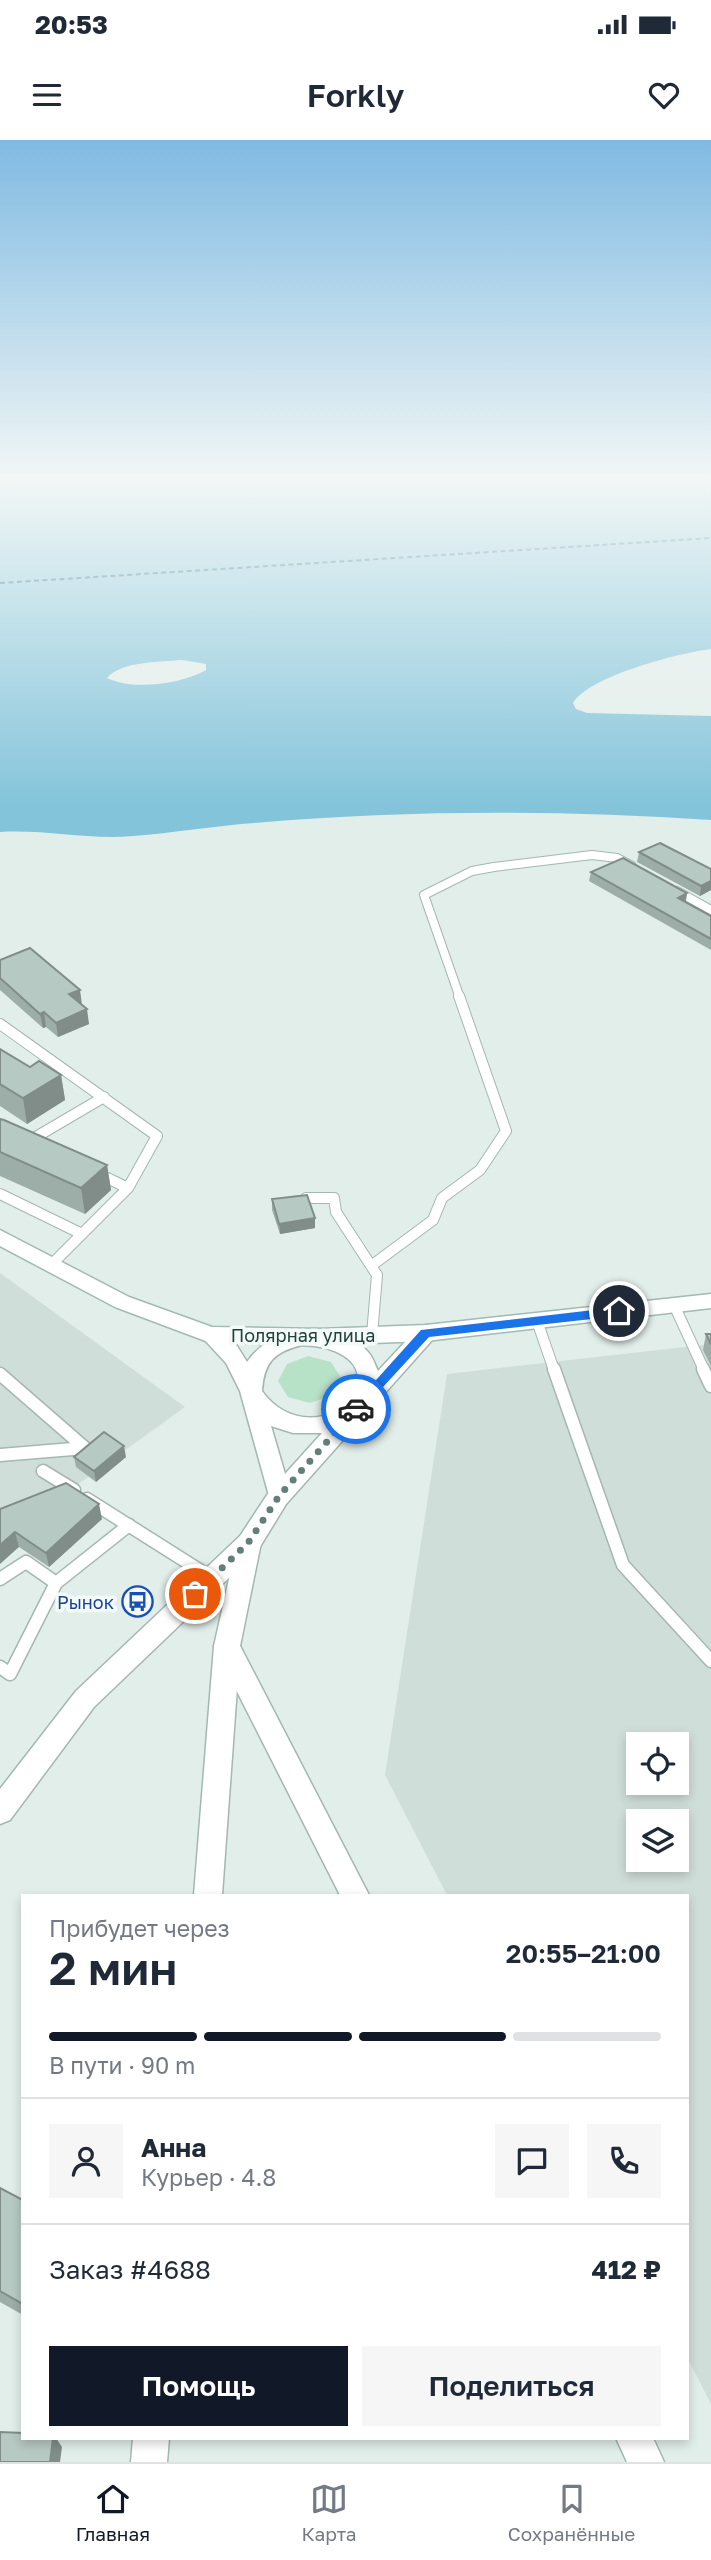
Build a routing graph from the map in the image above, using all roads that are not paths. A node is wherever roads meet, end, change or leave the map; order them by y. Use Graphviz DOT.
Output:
graph roads {
  1 [pos="640,871"];
  2 [pos="664,884"];
  3 [pos="711,910"];
  4 [pos="0,1024"];
  5 [pos="103,1097"];
  6 [pos="0,1136"];
  7 [pos="29,1141"];
  8 [pos="42,1147"];
  9 [pos="91,1171"];
  10 [pos="128,1188"];
  11 [pos="0,1194"];
  12 [pos="306,1198"];
  13 [pos="82,1234"];
  14 [pos="0,1237"];
  15 [pos="51,1265"];
  16 [pos="371,1266"];
  17 [pos="711,1301"];
  18 [pos="674,1305"];
  19 [pos="537,1321"];
  20 [pos="426,1333"];
  21 [pos="211,1335"];
  22 [pos="372,1335"];
  23 [pos="319,1337"];
  24 [pos="0,1374"];
  25 [pos="711,1386"];
  26 [pos="251,1394"];
  27 [pos="356,1409"];
  28 [pos="0,1455"];
  29 [pos="43,1471"];
  30 [pos="279,1496"];
  31 [pos="129,1525"];
  32 [pos="248,1543"];
  33 [pos="212,1578"];
  34 [pos="0,1579"];
  35 [pos="56,1583"];
  36 [pos="227,1646"];
  37 [pos="711,1661"];
  38 [pos="0,1667"];
  39 [pos="0,1811"];
  40 [pos="208,1894"];
  41 [pos="354,1894"];
  42 [pos="151,2440"];
  43 [pos="149,2462"];
  1 -- 16 [label="lane"];
  2 -- 3 [label="lane"];
  4 -- 5 [label="lane"];
  5 -- 7 [label="lane"];
  5 -- 10 [label="lane"];
  6 -- 7 [label="lane"];
  7 -- 8 [label="lane"];
  9 -- 10 [label="lane"];
  10 -- 13 [label="lane"];
  11 -- 13 [label="lane"];
  12 -- 16 [label="lane"];
  13 -- 15 [label="lane"];
  14 -- 15 [label="street, Полярная улица"];
  15 -- 21 [label="street, Полярная улица"];
  16 -- 22 [label="lane"];
  17 -- 18 [label="street, Полярная улица"];
  18 -- 19 [label="street, Полярная улица"];
  18 -- 25 [label="lane"];
  19 -- 20 [label="street, Полярная улица"];
  19 -- 37 [label="lane"];
  20 -- 22 [label="street, Полярная улица"];
  20 -- 27 [label="street"];
  21 -- 23 [label="street, Полярная улица"];
  21 -- 26 [label="street"];
  22 -- 23 [label="street, Полярная улица"];
  23 -- 26 [label="street"];
  23 -- 27 [label="street"];
  24 -- 28 [label="lane"];
  26 -- 27 [label="street"];
  26 -- 30 [label="street"];
  27 -- 30 [label="street"];
  29 -- 31 [label="lane"];
  30 -- 32 [label="street"];
  31 -- 33 [label="lane"];
  31 -- 35 [label="lane"];
  32 -- 33 [label="street"];
  32 -- 36 [label="street"];
  33 -- 39 [label="street"];
  34 -- 35 [label="lane"];
  35 -- 38 [label="lane"];
  36 -- 40 [label="street"];
  36 -- 41 [label="street"];
  42 -- 43 [label="street"];
}
